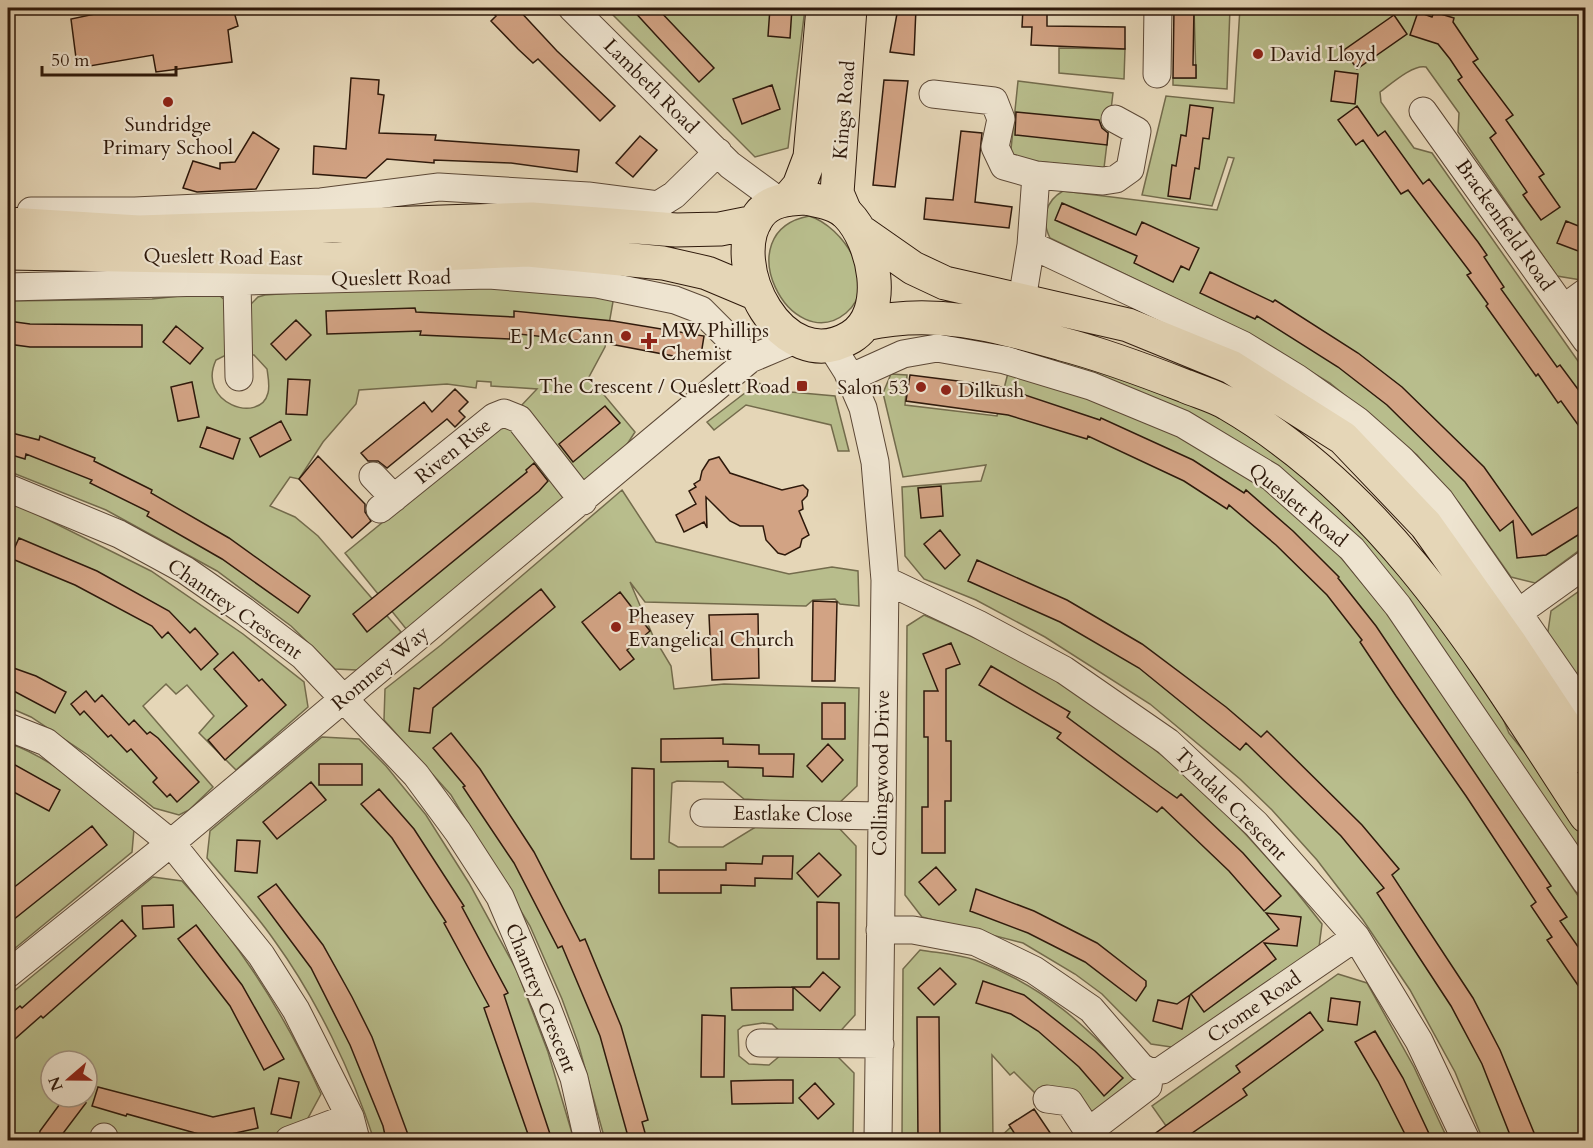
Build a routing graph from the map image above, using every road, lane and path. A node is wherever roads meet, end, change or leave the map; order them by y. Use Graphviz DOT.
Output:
graph roads {
  1 [pos="572,8"];
  2 [pos="823,8"];
  3 [pos="850,8"];
  4 [pos="1158,8"];
  5 [pos="1156,74"];
  6 [pos="933,94"];
  7 [pos="1423,111"];
  8 [pos="1115,119"];
  9 [pos="724,158"];
  10 [pos="1036,176"];
  11 [pos="8,209"];
  12 [pos="770,209"];
  13 [pos="852,221"];
  14 [pos="8,224"];
  15 [pos="1031,245"];
  16 [pos="8,252"];
  17 [pos="237,282"];
  18 [pos="8,287"];
  19 [pos="1586,292"];
  20 [pos="761,303"];
  21 [pos="1564,308"];
  22 [pos="1019,315"];
  23 [pos="862,326"];
  24 [pos="795,340"];
  25 [pos="1586,340"];
  26 [pos="830,344"];
  27 [pos="750,359"];
  28 [pos="863,372"];
  29 [pos="239,377"];
  30 [pos="863,408"];
  31 [pos="373,476"];
  32 [pos="8,488"];
  33 [pos="583,501"];
  34 [pos="1586,564"];
  35 [pos="885,580"];
  36 [pos="1519,612"];
  37 [pos="344,698"];
  38 [pos="1586,711"];
  39 [pos="8,727"];
  40 [pos="1586,758"];
  41 [pos="704,813"];
  42 [pos="881,816"];
  43 [pos="1586,816"];
  44 [pos="171,843"];
  45 [pos="1586,882"];
  46 [pos="880,930"];
  47 [pos="1356,936"];
  48 [pos="8,974"];
  49 [pos="760,1043"];
  50 [pos="880,1044"];
  51 [pos="1150,1072"];
  52 [pos="1047,1099"];
  53 [pos="353,1129"];
  54 [pos="1092,1136"];
  55 [pos="289,1140"];
  56 [pos="588,1140"];
  57 [pos="878,1140"];
  58 [pos="1466,1140"];
  1 -- 9 [label="street, Lambeth Road"];
  2 -- 12 [label="main road, Kings Road"];
  3 -- 13 [label="main road, Kings Road"];
  4 -- 5 [label="street"];
  6 -- 10 [label="street"];
  7 -- 21 [label="street, Brackenfield Road"];
  8 -- 10 [label="street"];
  9 -- 11 [label="street"];
  9 -- 12 [label="street, Lambeth Road"];
  10 -- 15 [label="street"];
  12 -- 13 [label="main road"];
  12 -- 14 [label="main road, Queslett Road East"];
  12 -- 20 [label="main road"];
  13 -- 22 [label="main road, Queslett Road"];
  13 -- 23 [label="main road"];
  15 -- 22 [label="street"];
  15 -- 36 [label="street"];
  16 -- 20 [label="main road, Queslett Road East"];
  17 -- 18 [label="street, Queslett Road"];
  17 -- 27 [label="street, Queslett Road"];
  17 -- 29 [label="street"];
  19 -- 21 [label="street"];
  20 -- 24 [label="main road"];
  20 -- 27 [label="street"];
  21 -- 25 [label="street, Brackenfield Road"];
  22 -- 23 [label="main road, Queslett Road"];
  22 -- 40 [label="main road, Queslett Road"];
  22 -- 43 [label="main road, Queslett Road"];
  23 -- 26 [label="main road"];
  23 -- 28 [label="street, Collingwood Drive"];
  24 -- 26 [label="main road"];
  24 -- 27 [label="street, Romney Way"];
  26 -- 30 [label="street, Collingwood Drive"];
  27 -- 33 [label="street, Romney Way"];
  28 -- 30 [label="street, Collingwood Drive"];
  28 -- 45 [label="street, Queslett Road"];
  30 -- 35 [label="street, Collingwood Drive"];
  31 -- 33 [label="street, Riven Rise"];
  32 -- 37 [label="street, Chantrey Crescent"];
  33 -- 37 [label="street, Romney Way"];
  34 -- 36 [label="street"];
  35 -- 42 [label="street, Collingwood Drive"];
  35 -- 47 [label="street, Tyndale Crescent"];
  36 -- 38 [label="street"];
  37 -- 44 [label="street, Romney Way"];
  37 -- 56 [label="street, Chantrey Crescent"];
  39 -- 44 [label="street"];
  41 -- 42 [label="street, Eastlake Close"];
  42 -- 46 [label="street, Collingwood Drive"];
  44 -- 48 [label="street, Romney Way"];
  44 -- 53 [label="street"];
  46 -- 50 [label="street, Collingwood Drive"];
  46 -- 51 [label="street"];
  47 -- 51 [label="street, Crome Road"];
  47 -- 58 [label="street, Tyndale Crescent"];
  49 -- 50 [label="street"];
  50 -- 57 [label="street, Collingwood Drive"];
  51 -- 54 [label="street"];
  52 -- 54 [label="street"];
  53 -- 55 [label="street"];
}
